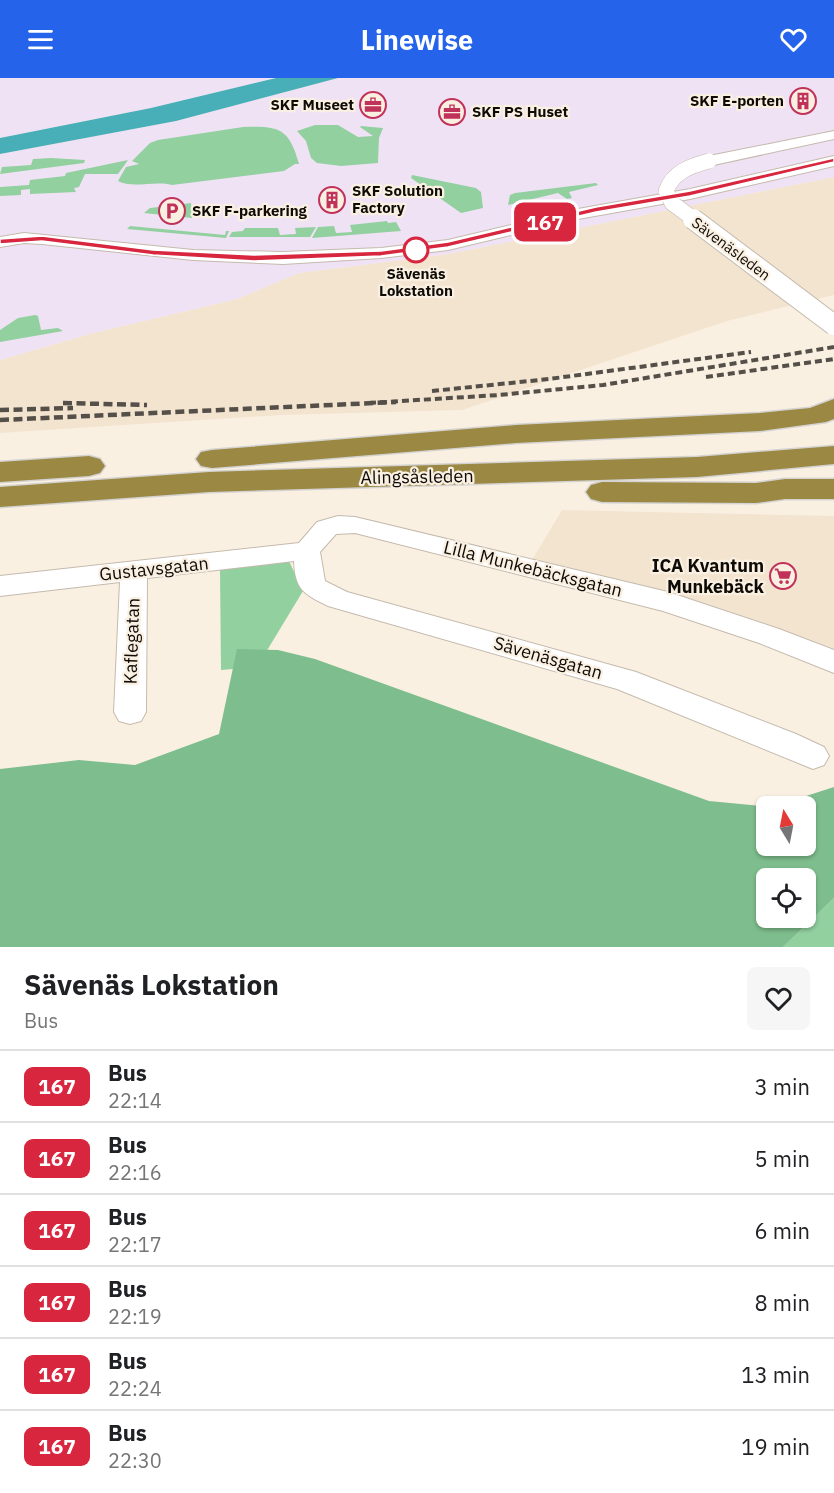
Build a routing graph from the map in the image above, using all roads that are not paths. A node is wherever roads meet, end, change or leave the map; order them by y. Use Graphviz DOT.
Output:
graph roads {
  1 [pos="834,135"];
  2 [pos="834,160"];
  3 [pos="0,242"];
  4 [pos="834,325"];
  5 [pos="834,408"];
  6 [pos="834,435"];
  7 [pos="834,455"];
  8 [pos="212,459"];
  9 [pos="0,472"];
  10 [pos="127,487"];
  11 [pos="834,489"];
  12 [pos="756,493"];
  13 [pos="834,496"];
  14 [pos="0,497"];
  15 [pos="307,551"];
  16 [pos="134,571"];
  17 [pos="0,586"];
  18 [pos="834,662"];
  19 [pos="130,712"];
  20 [pos="813,756"];
  1 -- 4 [label="street, Sävenäsleden, bridge"];
  2 -- 3 [label="street"];
  5 -- 8 [label="highway"];
  6 -- 8 [label="highway, Alingsåsleden"];
  7 -- 10 [label="highway, Alingsåsleden"];
  8 -- 9 [label="highway, Alingsåsleden"];
  10 -- 12 [label="highway"];
  10 -- 14 [label="highway, Alingsåsleden"];
  11 -- 12 [label="highway"];
  12 -- 13 [label="highway"];
  15 -- 16 [label="street, Gustavsgatan"];
  15 -- 18 [label="street, Lilla Munkebäcksgatan"];
  15 -- 20 [label="street, Sävenäsgatan"];
  16 -- 17 [label="street, Gustavsgatan"];
  16 -- 19 [label="street, Kaflegatan"];
}
